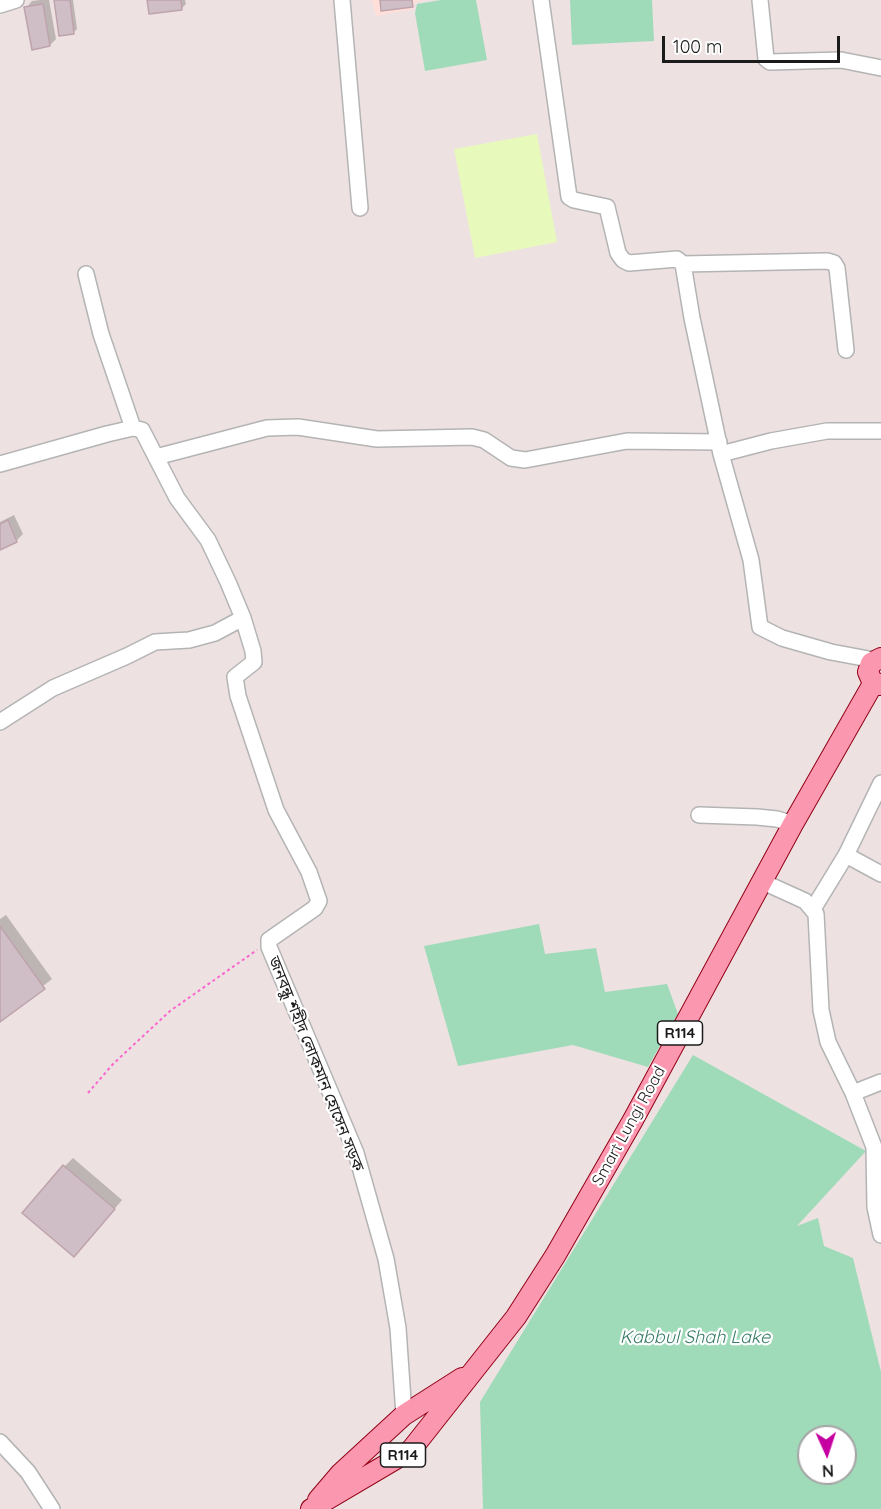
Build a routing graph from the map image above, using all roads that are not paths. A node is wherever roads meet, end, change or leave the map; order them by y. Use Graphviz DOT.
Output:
graph roads {
  1 [pos="16,0"];
  2 [pos="342,0"];
  3 [pos="540,0"];
  4 [pos="760,0"];
  5 [pos="0,5"];
  6 [pos="881,68"];
  7 [pos="360,208"];
  8 [pos="683,264"];
  9 [pos="86,274"];
  10 [pos="846,350"];
  11 [pos="133,428"];
  12 [pos="881,431"];
  13 [pos="720,448"];
  14 [pos="156,457"];
  15 [pos="0,464"];
  16 [pos="243,618"];
  17 [pos="876,672"];
  18 [pos="0,722"];
  19 [pos="881,783"];
  20 [pos="699,815"];
  21 [pos="793,824"];
  22 [pos="846,855"];
  23 [pos="881,874"];
  24 [pos="763,882"];
  25 [pos="813,909"];
  26 [pos="881,1083"];
  27 [pos="853,1093"];
  28 [pos="881,1235"];
  29 [pos="471,1373"];
  30 [pos="404,1415"];
  31 [pos="0,1442"];
  32 [pos="52,1509"];
  33 [pos="311,1509"];
  1 -- 5 [label="street"];
  2 -- 7 [label="street"];
  3 -- 8 [label="street"];
  4 -- 6 [label="street"];
  8 -- 10 [label="street"];
  8 -- 13 [label="street"];
  9 -- 11 [label="street"];
  11 -- 14 [label="street, জনবন্ধু শহীদ লোকমান হোসেন সড়ক"];
  11 -- 15 [label="street"];
  12 -- 13 [label="street"];
  13 -- 14 [label="street"];
  13 -- 17 [label="street"];
  14 -- 16 [label="street, জনবন্ধু শহীদ লোকমান হোসেন সড়ক"];
  16 -- 18 [label="street"];
  16 -- 30 [label="street, জনবন্ধু শহীদ লোকমান হোসেন সড়ক"];
  17 -- 21 [label="main road, Smart Lungi Road / R114"];
  19 -- 22 [label="street"];
  20 -- 21 [label="street"];
  21 -- 24 [label="main road, Smart Lungi Road / R114"];
  22 -- 23 [label="street"];
  22 -- 25 [label="street"];
  24 -- 25 [label="street"];
  24 -- 29 [label="main road, Smart Lungi Road / R114"];
  25 -- 27 [label="street"];
  26 -- 27 [label="street"];
  27 -- 28 [label="street"];
  29 -- 30 [label="main road, R114"];
  29 -- 33 [label="main road, Smart Lungi Road / R114"];
  30 -- 33 [label="main road, R114"];
  31 -- 32 [label="street"];
}
